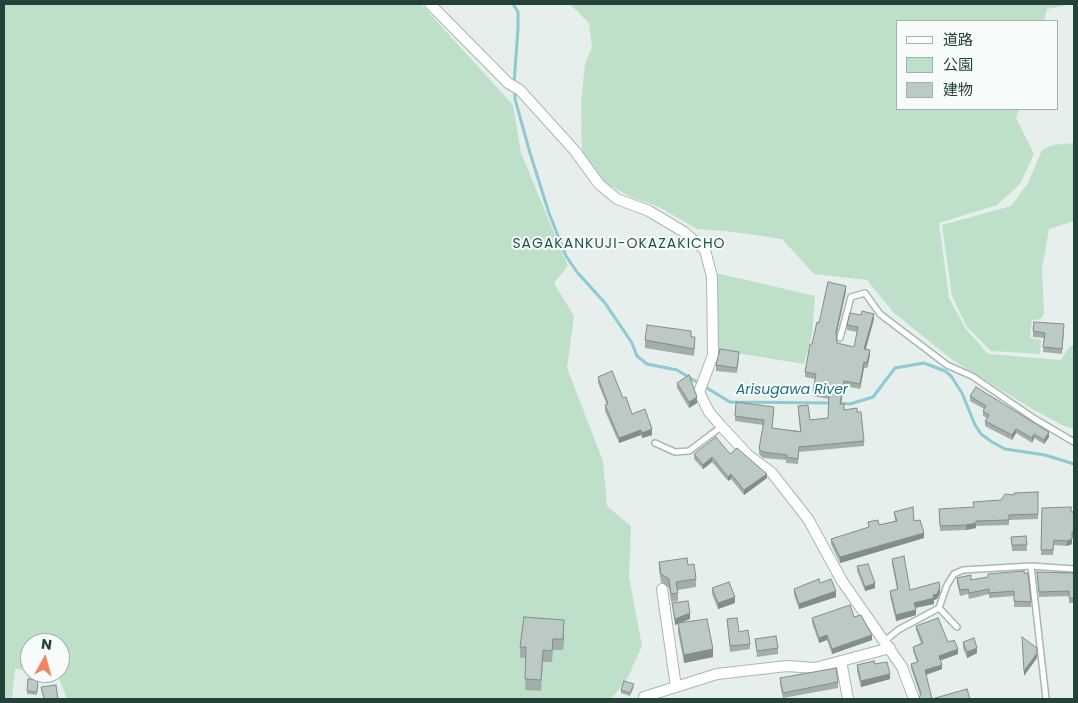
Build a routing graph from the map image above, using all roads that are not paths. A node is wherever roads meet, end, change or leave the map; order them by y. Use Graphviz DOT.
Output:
graph roads {
  1 [pos="430,4"];
  2 [pos="840,338"];
  3 [pos="722,427"];
  4 [pos="1074,442"];
  5 [pos="656,443"];
  6 [pos="1031,566"];
  7 [pos="1074,569"];
  8 [pos="662,589"];
  9 [pos="939,608"];
  10 [pos="957,627"];
  11 [pos="888,644"];
  12 [pos="841,661"];
  13 [pos="676,687"];
  14 [pos="644,699"];
  15 [pos="848,699"];
  16 [pos="914,699"];
  17 [pos="1046,699"];
  1 -- 3 [label="street"];
  2 -- 4 [label="lane"];
  3 -- 5 [label="lane"];
  3 -- 11 [label="street"];
  6 -- 7 [label="lane"];
  6 -- 9 [label="lane"];
  6 -- 17 [label="lane"];
  8 -- 13 [label="street"];
  9 -- 10 [label="lane"];
  9 -- 11 [label="lane"];
  11 -- 12 [label="street"];
  11 -- 16 [label="street"];
  12 -- 13 [label="street"];
  12 -- 15 [label="street"];
  13 -- 14 [label="street"];
}
